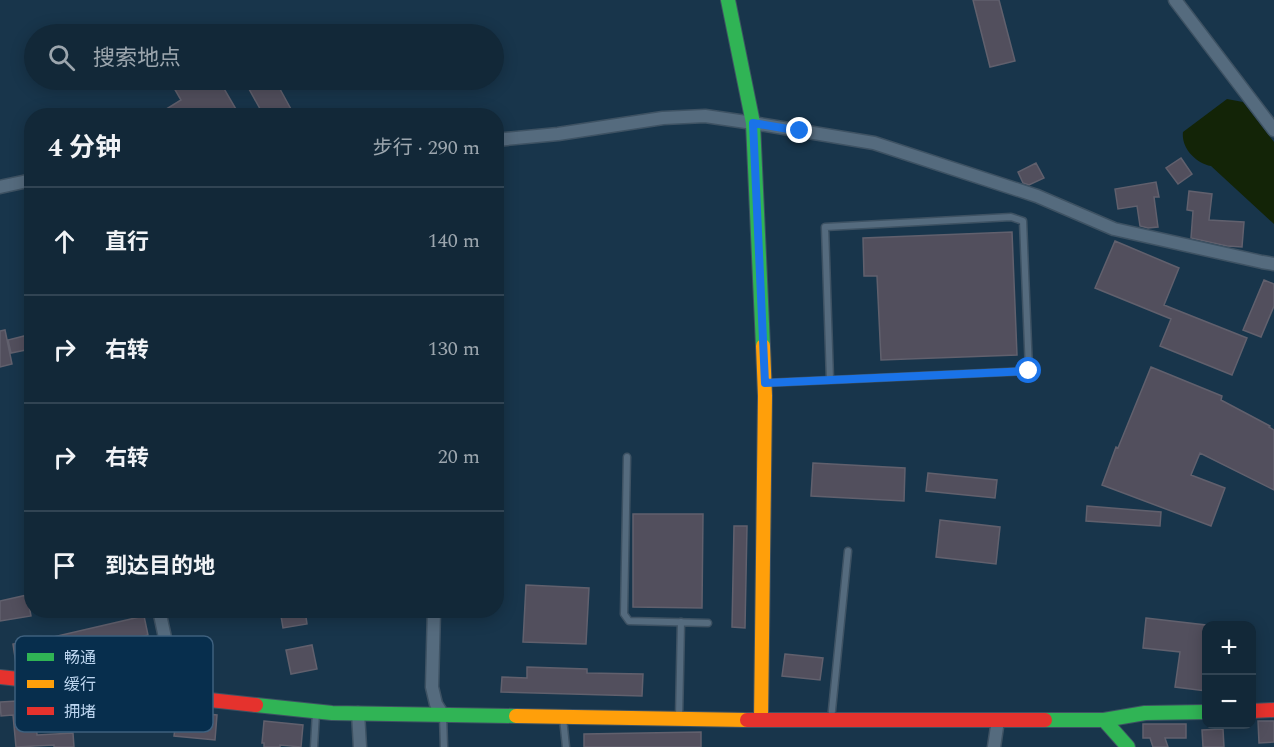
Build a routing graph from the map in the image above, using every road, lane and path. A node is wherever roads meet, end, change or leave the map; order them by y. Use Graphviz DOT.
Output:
graph roads {
  1 [pos="728,0"];
  2 [pos="1175,0"];
  3 [pos="753,123"];
  4 [pos="1274,130"];
  5 [pos="504,139"];
  6 [pos="24,182"];
  7 [pos="0,187"];
  8 [pos="1274,264"];
  9 [pos="830,380"];
  10 [pos="765,383"];
  11 [pos="627,457"];
  12 [pos="848,550"];
  13 [pos="161,618"];
  14 [pos="434,618"];
  15 [pos="681,622"];
  16 [pos="708,623"];
  17 [pos="165,636"];
  18 [pos="0,677"];
  19 [pos="15,679"];
  20 [pos="213,699"];
  21 [pos="1274,710"];
  22 [pos="316,711"];
  23 [pos="1256,711"];
  24 [pos="1202,712"];
  25 [pos="358,713"];
  26 [pos="443,715"];
  27 [pos="563,717"];
  28 [pos="679,719"];
  29 [pos="761,720"];
  30 [pos="831,720"];
  31 [pos="998,720"];
  32 [pos="1104,720"];
  33 [pos="314,747"];
  34 [pos="360,747"];
  35 [pos="444,747"];
  36 [pos="566,747"];
  37 [pos="994,747"];
  38 [pos="1128,747"];
  1 -- 3 [label="street"];
  2 -- 4 [label="street"];
  3 -- 5 [label="street"];
  3 -- 8 [label="street"];
  3 -- 10 [label="street"];
  6 -- 7 [label="street"];
  9 -- 9 [label="lane"];
  9 -- 10 [label="lane"];
  10 -- 29 [label="street"];
  11 -- 15 [label="lane"];
  12 -- 30 [label="lane"];
  13 -- 17 [label="street"];
  14 -- 26 [label="street"];
  15 -- 16 [label="lane"];
  15 -- 28 [label="lane"];
  18 -- 19 [label="street"];
  20 -- 22 [label="street"];
  21 -- 23 [label="street"];
  22 -- 25 [label="street"];
  22 -- 33 [label="lane"];
  24 -- 32 [label="street"];
  25 -- 26 [label="street"];
  25 -- 34 [label="street"];
  26 -- 27 [label="street"];
  26 -- 35 [label="lane"];
  27 -- 28 [label="street"];
  27 -- 36 [label="lane"];
  28 -- 29 [label="street"];
  29 -- 30 [label="street"];
  30 -- 31 [label="street"];
  31 -- 32 [label="street"];
  31 -- 37 [label="street"];
  32 -- 38 [label="street"];
}
